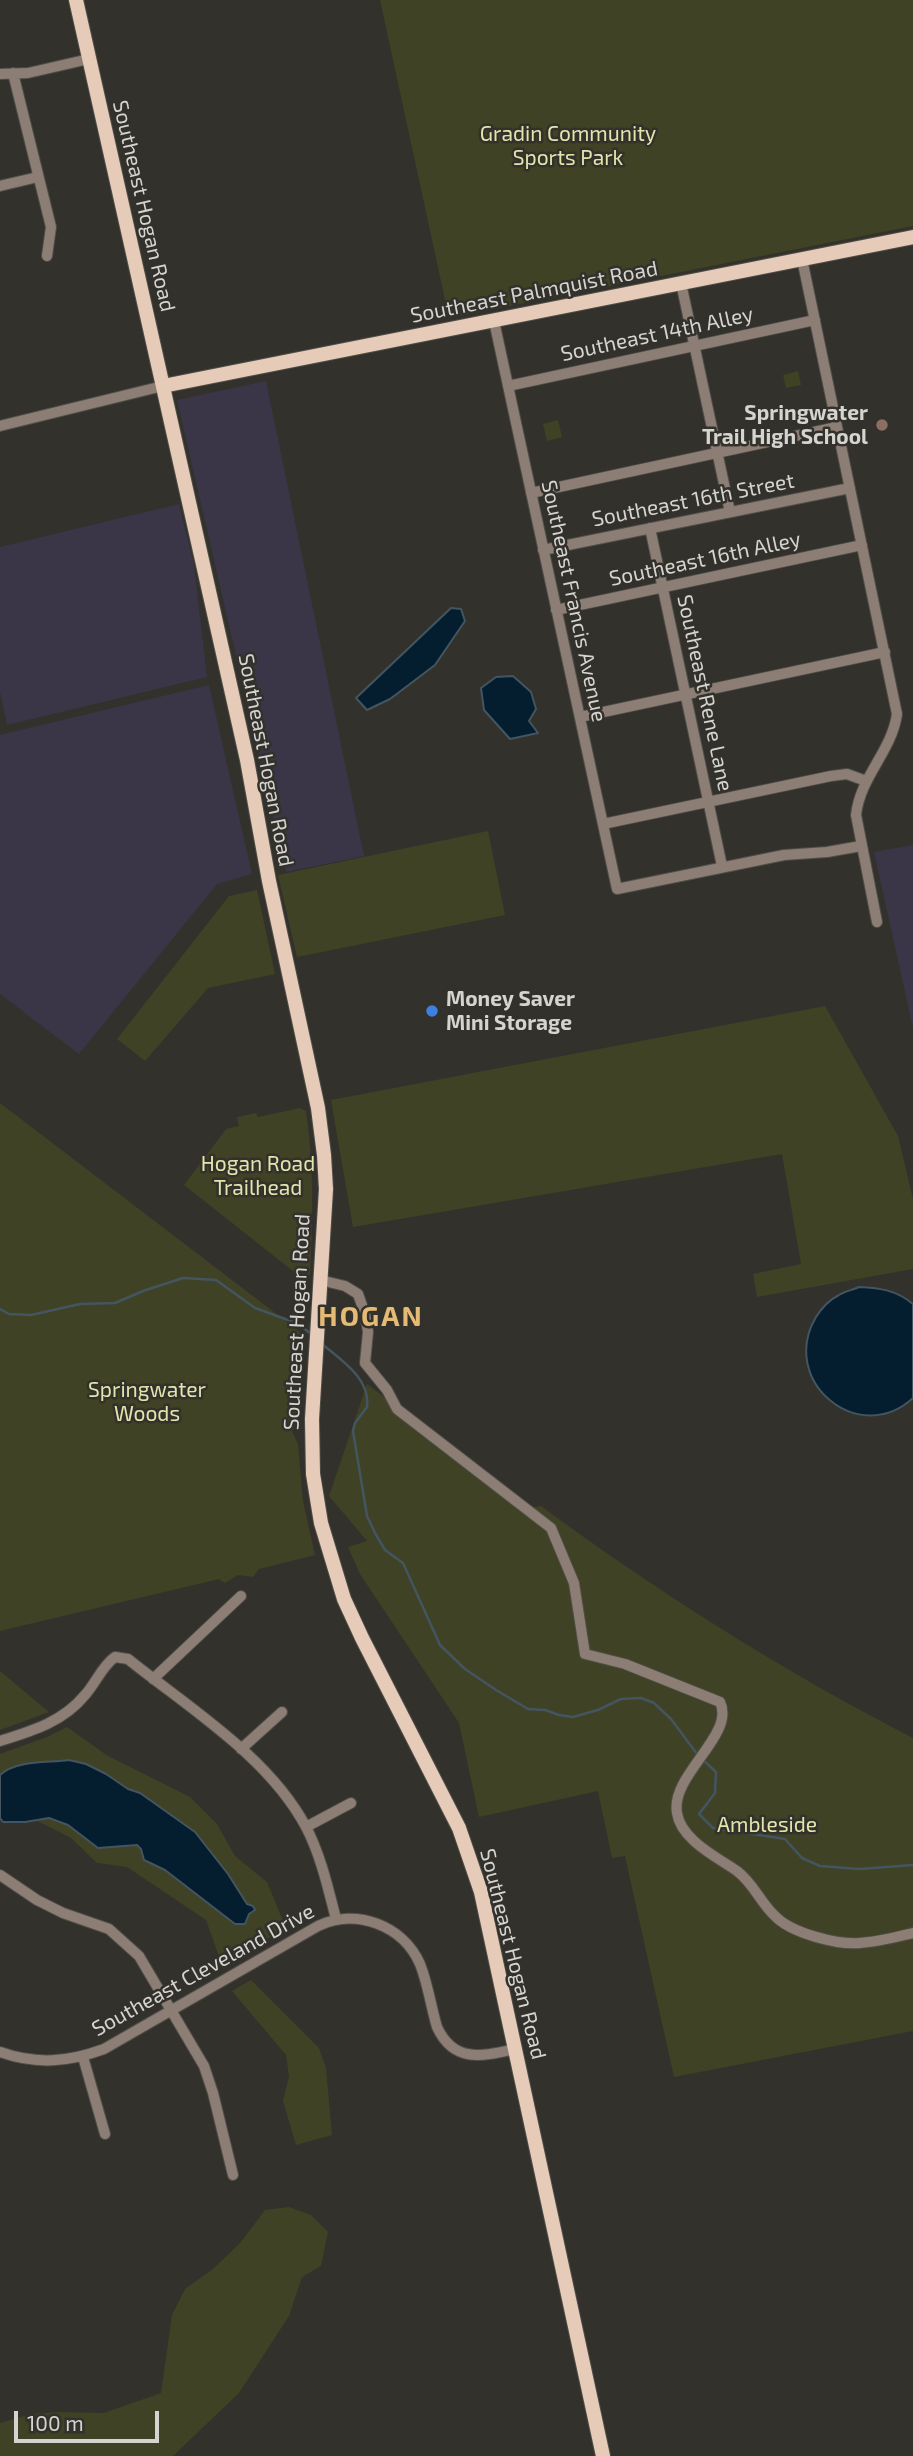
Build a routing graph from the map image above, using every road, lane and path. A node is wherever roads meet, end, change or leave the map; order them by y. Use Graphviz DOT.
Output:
graph roads {
  1 [pos="76,0"];
  2 [pos="89,59"];
  3 [pos="0,74"];
  4 [pos="13,74"];
  5 [pos="38,177"];
  6 [pos="0,187"];
  7 [pos="913,237"];
  8 [pos="47,256"];
  9 [pos="802,259"];
  10 [pos="681,283"];
  11 [pos="815,320"];
  12 [pos="494,321"];
  13 [pos="694,346"];
  14 [pos="163,386"];
  15 [pos="508,386"];
  16 [pos="0,426"];
  17 [pos="838,427"];
  18 [pos="717,453"];
  19 [pos="850,488"];
  20 [pos="531,493"];
  21 [pos="730,512"];
  22 [pos="650,528"];
  23 [pos="862,545"];
  24 [pos="543,550"];
  25 [pos="663,587"];
  26 [pos="556,610"];
  27 [pos="885,652"];
  28 [pos="686,695"];
  29 [pos="580,717"];
  30 [pos="866,781"];
  31 [pos="708,802"];
  32 [pos="603,824"];
  33 [pos="861,846"];
  34 [pos="722,866"];
  35 [pos="877,922"];
  36 [pos="320,1280"];
  37 [pos="241,1596"];
  38 [pos="153,1679"];
  39 [pos="282,1712"];
  40 [pos="0,1741"];
  41 [pos="241,1748"];
  42 [pos="351,1803"];
  43 [pos="306,1827"];
  44 [pos="0,1875"];
  45 [pos="336,1919"];
  46 [pos="913,1933"];
  47 [pos="172,2011"];
  48 [pos="515,2049"];
  49 [pos="0,2052"];
  50 [pos="83,2057"];
  51 [pos="105,2134"];
  52 [pos="233,2175"];
  53 [pos="603,2456"];
  1 -- 2 [label="main road, Southeast Hogan Road"];
  2 -- 4 [label="street"];
  2 -- 14 [label="main road, Southeast Hogan Road"];
  3 -- 4 [label="street"];
  4 -- 5 [label="street"];
  5 -- 6 [label="street"];
  5 -- 8 [label="street"];
  7 -- 9 [label="main road, Southeast Palmquist Road"];
  9 -- 10 [label="main road, Southeast Palmquist Road"];
  9 -- 11 [label="street"];
  10 -- 12 [label="main road, Southeast Palmquist Road"];
  10 -- 13 [label="street"];
  11 -- 13 [label="street, Southeast 14th Alley"];
  11 -- 17 [label="street"];
  12 -- 14 [label="main road, Southeast Palmquist Road"];
  12 -- 15 [label="street, Southeast Francis Avenue"];
  13 -- 15 [label="street, Southeast 14th Alley"];
  13 -- 18 [label="street"];
  14 -- 16 [label="street"];
  14 -- 36 [label="main road, Southeast Hogan Road"];
  15 -- 20 [label="street, Southeast Francis Avenue"];
  17 -- 18 [label="street"];
  17 -- 19 [label="street"];
  18 -- 20 [label="street"];
  18 -- 21 [label="street"];
  19 -- 21 [label="street, Southeast 16th Street"];
  19 -- 23 [label="street"];
  20 -- 24 [label="street, Southeast Francis Avenue"];
  21 -- 22 [label="street, Southeast 16th Street"];
  22 -- 24 [label="street, Southeast 16th Street"];
  22 -- 25 [label="street, Southeast Rene Lane"];
  23 -- 25 [label="street, Southeast 16th Alley"];
  23 -- 27 [label="street"];
  24 -- 26 [label="street, Southeast Francis Avenue"];
  25 -- 26 [label="street, Southeast 16th Alley"];
  25 -- 28 [label="street, Southeast Rene Lane"];
  26 -- 29 [label="street, Southeast Francis Avenue"];
  27 -- 28 [label="street"];
  27 -- 30 [label="street"];
  28 -- 29 [label="street"];
  28 -- 31 [label="street, Southeast Rene Lane"];
  29 -- 32 [label="street, Southeast Francis Avenue"];
  30 -- 31 [label="street"];
  30 -- 33 [label="street"];
  31 -- 32 [label="street"];
  31 -- 34 [label="street, Southeast Rene Lane"];
  32 -- 34 [label="street, Southeast Francis Avenue"];
  33 -- 34 [label="street"];
  33 -- 35 [label="street"];
  36 -- 46 [label="street"];
  36 -- 48 [label="main road, Southeast Hogan Road"];
  37 -- 38 [label="street"];
  38 -- 40 [label="street"];
  38 -- 41 [label="street"];
  39 -- 41 [label="street"];
  41 -- 43 [label="street"];
  42 -- 43 [label="street"];
  43 -- 45 [label="street"];
  44 -- 47 [label="street"];
  45 -- 47 [label="street, Southeast Cleveland Drive"];
  45 -- 48 [label="street, Southeast Cleveland Drive"];
  47 -- 50 [label="street, Southeast Cleveland Drive"];
  47 -- 52 [label="street"];
  48 -- 53 [label="main road, Southeast Hogan Road"];
  49 -- 50 [label="street, Southeast Cleveland Drive"];
  50 -- 51 [label="street"];
}
